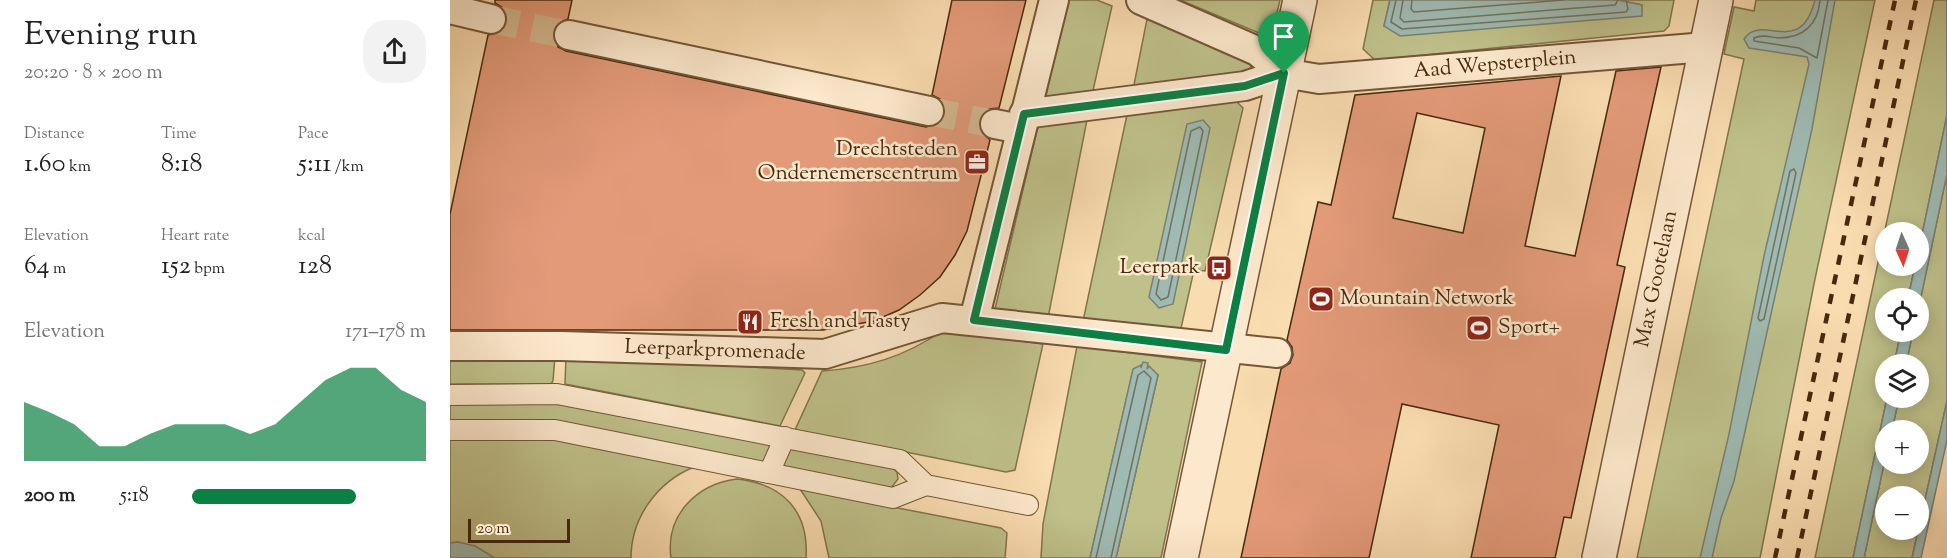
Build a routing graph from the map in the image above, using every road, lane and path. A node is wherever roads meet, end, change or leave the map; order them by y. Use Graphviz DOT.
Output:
graph roads {
  1 [pos="451,0"];
  2 [pos="1054,0"];
  3 [pos="1141,0"];
  4 [pos="1299,0"];
  5 [pos="1716,0"];
  6 [pos="450,8"];
  7 [pos="491,19"];
  8 [pos="569,35"];
  9 [pos="1706,47"];
  10 [pos="1284,73"];
  11 [pos="929,111"];
  12 [pos="1013,122"];
  13 [pos="974,320"];
  14 [pos="450,346"];
  15 [pos="1226,350"];
  16 [pos="1277,353"];
  17 [pos="450,395"];
  18 [pos="450,430"];
  19 [pos="784,437"];
  20 [pos="769,473"];
  21 [pos="926,485"];
  22 [pos="1028,505"];
  23 [pos="1181,558"];
  24 [pos="1599,558"];
  1 -- 6 [label="street"];
  2 -- 12 [label="street"];
  3 -- 10 [label="street"];
  4 -- 10 [label="street"];
  5 -- 9 [label="street, Max Gootelaan"];
  6 -- 7 [label="street"];
  8 -- 11 [label="street"];
  9 -- 10 [label="street, Aad Wepsterplein"];
  9 -- 24 [label="street, Max Gootelaan"];
  10 -- 12 [label="street"];
  10 -- 15 [label="street"];
  12 -- 13 [label="street"];
  13 -- 14 [label="street, Leerparkpromenade"];
  13 -- 15 [label="street, Leerparkpromenade"];
  15 -- 16 [label="street, Leerparkpromenade"];
  15 -- 23 [label="street"];
  17 -- 19 [label="lane"];
  18 -- 20 [label="lane"];
  19 -- 20 [label="lane"];
  19 -- 21 [label="lane"];
  20 -- 21 [label="lane"];
  21 -- 22 [label="lane"];
}
